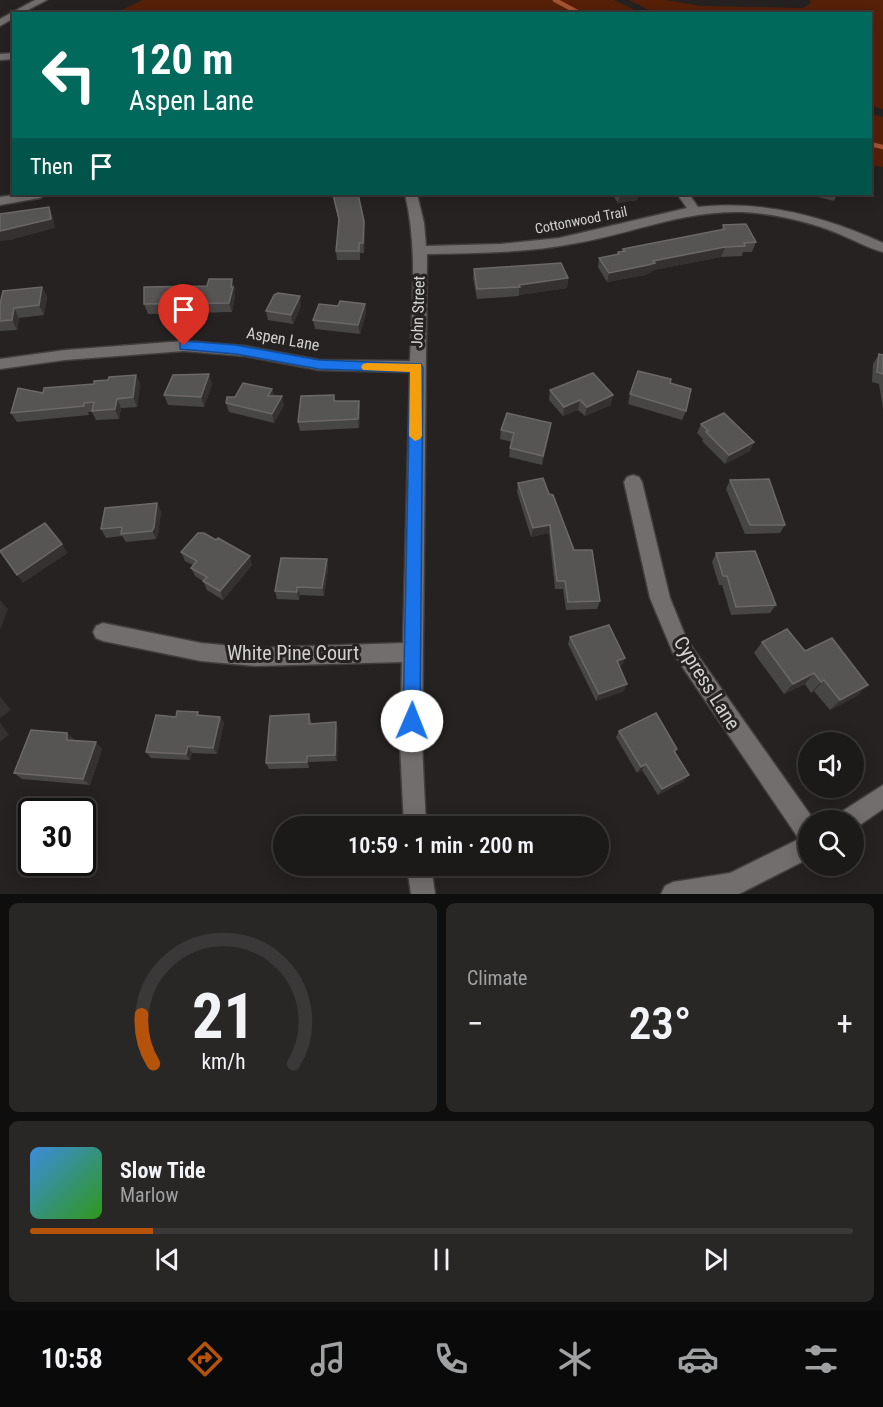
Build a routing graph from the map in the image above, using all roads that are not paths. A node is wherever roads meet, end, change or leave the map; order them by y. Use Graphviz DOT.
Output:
graph roads {
  1 [pos="42,0"];
  2 [pos="16,12"];
  3 [pos="34,195"];
  4 [pos="411,195"];
  5 [pos="684,195"];
  6 [pos="0,201"];
  7 [pos="695,211"];
  8 [pos="883,248"];
  9 [pos="420,250"];
  10 [pos="0,364"];
  11 [pos="416,368"];
  12 [pos="633,482"];
  13 [pos="103,632"];
  14 [pos="413,652"];
  15 [pos="883,796"];
  16 [pos="863,810"];
  17 [pos="415,816"];
  18 [pos="798,817"];
  19 [pos="798,853"];
  20 [pos="420,876"];
  21 [pos="423,894"];
  22 [pos="673,894"];
  1 -- 2 [label="street"];
  3 -- 6 [label="street"];
  4 -- 9 [label="street, John Street"];
  5 -- 7 [label="street"];
  7 -- 8 [label="street, Cottonwood Trail"];
  7 -- 9 [label="street, Cottonwood Trail"];
  9 -- 11 [label="street, John Street"];
  10 -- 11 [label="street, Aspen Lane"];
  11 -- 14 [label="street, John Street"];
  12 -- 18 [label="street, Cypress Lane"];
  13 -- 14 [label="street, White Pine Court"];
  14 -- 17 [label="street, John Street"];
  15 -- 16 [label="street"];
  19 -- 22 [label="street"];
  20 -- 21 [label="street"];
}
